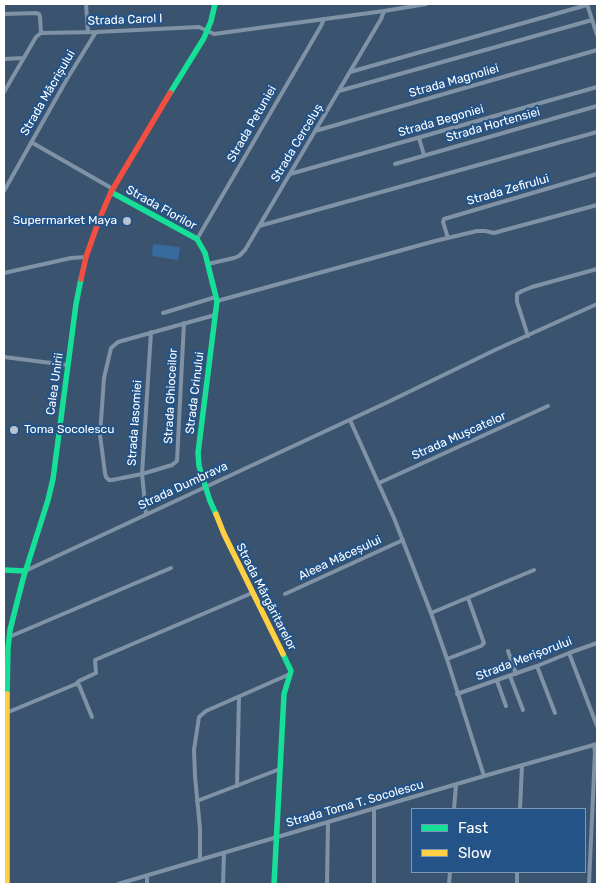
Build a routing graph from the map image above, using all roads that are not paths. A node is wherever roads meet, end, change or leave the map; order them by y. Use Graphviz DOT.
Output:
graph roads {
  1 [pos="86,4"];
  2 [pos="215,4"];
  3 [pos="426,4"];
  4 [pos="587,4"];
  5 [pos="384,11"];
  6 [pos="4,14"];
  7 [pos="324,19"];
  8 [pos="592,20"];
  9 [pos="207,31"];
  10 [pos="88,32"];
  11 [pos="96,32"];
  12 [pos="42,33"];
  13 [pos="597,35"];
  14 [pos="597,50"];
  15 [pos="23,58"];
  16 [pos="4,59"];
  17 [pos="350,72"];
  18 [pos="4,82"];
  19 [pos="9,83"];
  20 [pos="597,86"];
  21 [pos="339,91"];
  22 [pos="4,92"];
  23 [pos="597,106"];
  24 [pos="315,131"];
  25 [pos="597,132"];
  26 [pos="419,138"];
  27 [pos="31,142"];
  28 [pos="424,155"];
  29 [pos="395,164"];
  30 [pos="290,174"];
  31 [pos="597,174"];
  32 [pos="112,190"];
  33 [pos="4,191"];
  34 [pos="597,205"];
  35 [pos="260,226"];
  36 [pos="448,238"];
  37 [pos="197,239"];
  38 [pos="86,257"];
  39 [pos="208,264"];
  40 [pos="597,269"];
  41 [pos="4,273"];
  42 [pos="216,299"];
  43 [pos="597,304"];
  44 [pos="163,314"];
  45 [pos="215,315"];
  46 [pos="184,323"];
  47 [pos="151,332"];
  48 [pos="528,336"];
  49 [pos="4,357"];
  50 [pos="67,366"];
  51 [pos="548,406"];
  52 [pos="350,420"];
  53 [pos="142,474"];
  54 [pos="379,483"];
  55 [pos="205,487"];
  56 [pos="146,514"];
  57 [pos="403,540"];
  58 [pos="171,568"];
  59 [pos="4,570"];
  60 [pos="534,570"];
  61 [pos="25,571"];
  62 [pos="252,593"];
  63 [pos="285,594"];
  64 [pos="468,598"];
  65 [pos="430,613"];
  66 [pos="9,637"];
  67 [pos="597,643"];
  68 [pos="508,651"];
  69 [pos="569,653"];
  70 [pos="6,654"];
  71 [pos="446,659"];
  72 [pos="537,666"];
  73 [pos="290,674"];
  74 [pos="516,674"];
  75 [pos="510,676"];
  76 [pos="497,681"];
  77 [pos="76,684"];
  78 [pos="457,694"];
  79 [pos="239,697"];
  80 [pos="506,706"];
  81 [pos="523,710"];
  82 [pos="6,713"];
  83 [pos="555,713"];
  84 [pos="92,717"];
  85 [pos="597,726"];
  86 [pos="595,745"];
  87 [pos="522,765"];
  88 [pos="280,769"];
  89 [pos="484,776"];
  90 [pos="5,782"];
  91 [pos="456,785"];
  92 [pos="236,786"];
  93 [pos="198,802"];
  94 [pos="454,808"];
  95 [pos="520,808"];
  96 [pos="374,809"];
  97 [pos="328,822"];
  98 [pos="276,838"];
  99 [pos="224,853"];
  100 [pos="200,860"];
  101 [pos="147,876"];
  102 [pos="7,884"];
  103 [pos="118,884"];
  104 [pos="147,884"];
  105 [pos="223,884"];
  106 [pos="274,884"];
  107 [pos="327,884"];
  108 [pos="374,884"];
  109 [pos="589,884"];
  1 -- 10 [label="street"];
  2 -- 9 [label="main road, Calea Unirii"];
  3 -- 5 [label="street, Strada Carol I"];
  4 -- 8 [label="street"];
  4 -- 17 [label="street"];
  5 -- 7 [label="street, Strada Carol I"];
  5 -- 17 [label="street, Strada Cerceluș"];
  6 -- 12 [label="street"];
  7 -- 9 [label="street, Strada Carol I"];
  7 -- 37 [label="street, Strada Petuniei"];
  8 -- 13 [label="street"];
  8 -- 21 [label="street"];
  9 -- 11 [label="street, Strada Carol I"];
  9 -- 32 [label="main road, Calea Unirii"];
  10 -- 11 [label="street, Strada Carol I"];
  10 -- 12 [label="street, Strada Carol I"];
  11 -- 27 [label="street, Strada Măcrișului"];
  12 -- 15 [label="street"];
  14 -- 24 [label="street, Strada Magnoliei"];
  15 -- 16 [label="street"];
  15 -- 19 [label="street"];
  17 -- 21 [label="street, Strada Cerceluș"];
  18 -- 19 [label="street"];
  19 -- 22 [label="street"];
  20 -- 26 [label="street, Strada Begoniei"];
  21 -- 24 [label="street, Strada Cerceluș"];
  23 -- 28 [label="street, Strada Hortensiei"];
  24 -- 30 [label="street, Strada Cerceluș"];
  25 -- 35 [label="street"];
  26 -- 28 [label="street"];
  26 -- 30 [label="street, Strada Begoniei"];
  27 -- 32 [label="street"];
  27 -- 33 [label="street, Strada Măcrișului"];
  28 -- 29 [label="street, Strada Hortensiei"];
  30 -- 35 [label="street, Strada Cerceluș"];
  31 -- 36 [label="street, Strada Zefirului"];
  32 -- 37 [label="main road, Strada Florilor"];
  32 -- 38 [label="main road, Calea Unirii"];
  34 -- 36 [label="street"];
  35 -- 39 [label="street, Strada Cerceluș"];
  36 -- 42 [label="street"];
  37 -- 39 [label="main road, Strada Florilor"];
  38 -- 41 [label="street"];
  38 -- 50 [label="main road, Calea Unirii"];
  39 -- 42 [label="main road, Strada Florilor"];
  40 -- 48 [label="street"];
  42 -- 44 [label="street"];
  42 -- 45 [label="main road, Strada Crinului"];
  43 -- 48 [label="street, Strada Dumbrava"];
  45 -- 46 [label="street"];
  45 -- 55 [label="main road, Strada Crinului"];
  46 -- 47 [label="street"];
  46 -- 53 [label="street, Strada Ghioceilor"];
  47 -- 53 [label="street, Strada Iasomiei"];
  47 -- 53 [label="street"];
  48 -- 52 [label="street, Strada Dumbrava"];
  49 -- 50 [label="street"];
  50 -- 61 [label="main road, Calea Unirii"];
  51 -- 54 [label="street, Strada Mușcatelor"];
  52 -- 54 [label="street"];
  52 -- 55 [label="street, Strada Dumbrava"];
  53 -- 56 [label="street, Strada Iasomiei"];
  54 -- 57 [label="street"];
  55 -- 56 [label="street, Strada Dumbrava"];
  55 -- 62 [label="main road, Strada Mărgăritarelor"];
  56 -- 61 [label="street, Strada Dumbrava"];
  57 -- 63 [label="street, Aleea Măceșului"];
  57 -- 65 [label="street"];
  58 -- 66 [label="street"];
  59 -- 61 [label="main road"];
  60 -- 64 [label="street"];
  61 -- 66 [label="main road, Calea Unirii"];
  62 -- 73 [label="main road, Strada Mărgăritarelor"];
  62 -- 77 [label="street"];
  64 -- 65 [label="street"];
  64 -- 71 [label="street"];
  65 -- 71 [label="street"];
  66 -- 70 [label="main road, Calea Unirii"];
  67 -- 69 [label="street, Strada Merișorului"];
  68 -- 74 [label="street"];
  69 -- 72 [label="street, Strada Merișorului"];
  69 -- 85 [label="street"];
  70 -- 82 [label="main road, Calea Unirii"];
  71 -- 78 [label="street"];
  72 -- 74 [label="street, Strada Merișorului"];
  72 -- 83 [label="street"];
  73 -- 79 [label="street"];
  73 -- 88 [label="main road"];
  74 -- 75 [label="street, Strada Merișorului"];
  75 -- 76 [label="street, Strada Merișorului"];
  75 -- 81 [label="street"];
  76 -- 78 [label="street, Strada Merișorului"];
  76 -- 80 [label="street"];
  77 -- 82 [label="street"];
  77 -- 84 [label="street"];
  78 -- 89 [label="street"];
  79 -- 92 [label="street"];
  79 -- 93 [label="street"];
  82 -- 90 [label="main road, Calea Unirii"];
  86 -- 87 [label="street, Strada Toma T. Socolescu"];
  86 -- 109 [label="street"];
  87 -- 89 [label="street, Strada Toma T. Socolescu"];
  87 -- 95 [label="street"];
  88 -- 92 [label="street"];
  88 -- 98 [label="main road"];
  89 -- 91 [label="street, Strada Toma T. Socolescu"];
  90 -- 102 [label="main road, Calea Unirii"];
  91 -- 94 [label="street"];
  91 -- 96 [label="street, Strada Toma T. Socolescu"];
  92 -- 93 [label="street"];
  93 -- 100 [label="street"];
  96 -- 97 [label="street, Strada Toma T. Socolescu"];
  96 -- 108 [label="street"];
  97 -- 98 [label="street, Strada Toma T. Socolescu"];
  97 -- 107 [label="street"];
  98 -- 99 [label="street, Strada Toma T. Socolescu"];
  98 -- 106 [label="main road"];
  99 -- 100 [label="street, Strada Toma T. Socolescu"];
  99 -- 105 [label="street"];
  100 -- 101 [label="street, Strada Toma T. Socolescu"];
  101 -- 103 [label="street, Strada Toma T. Socolescu"];
  101 -- 104 [label="street"];
}
